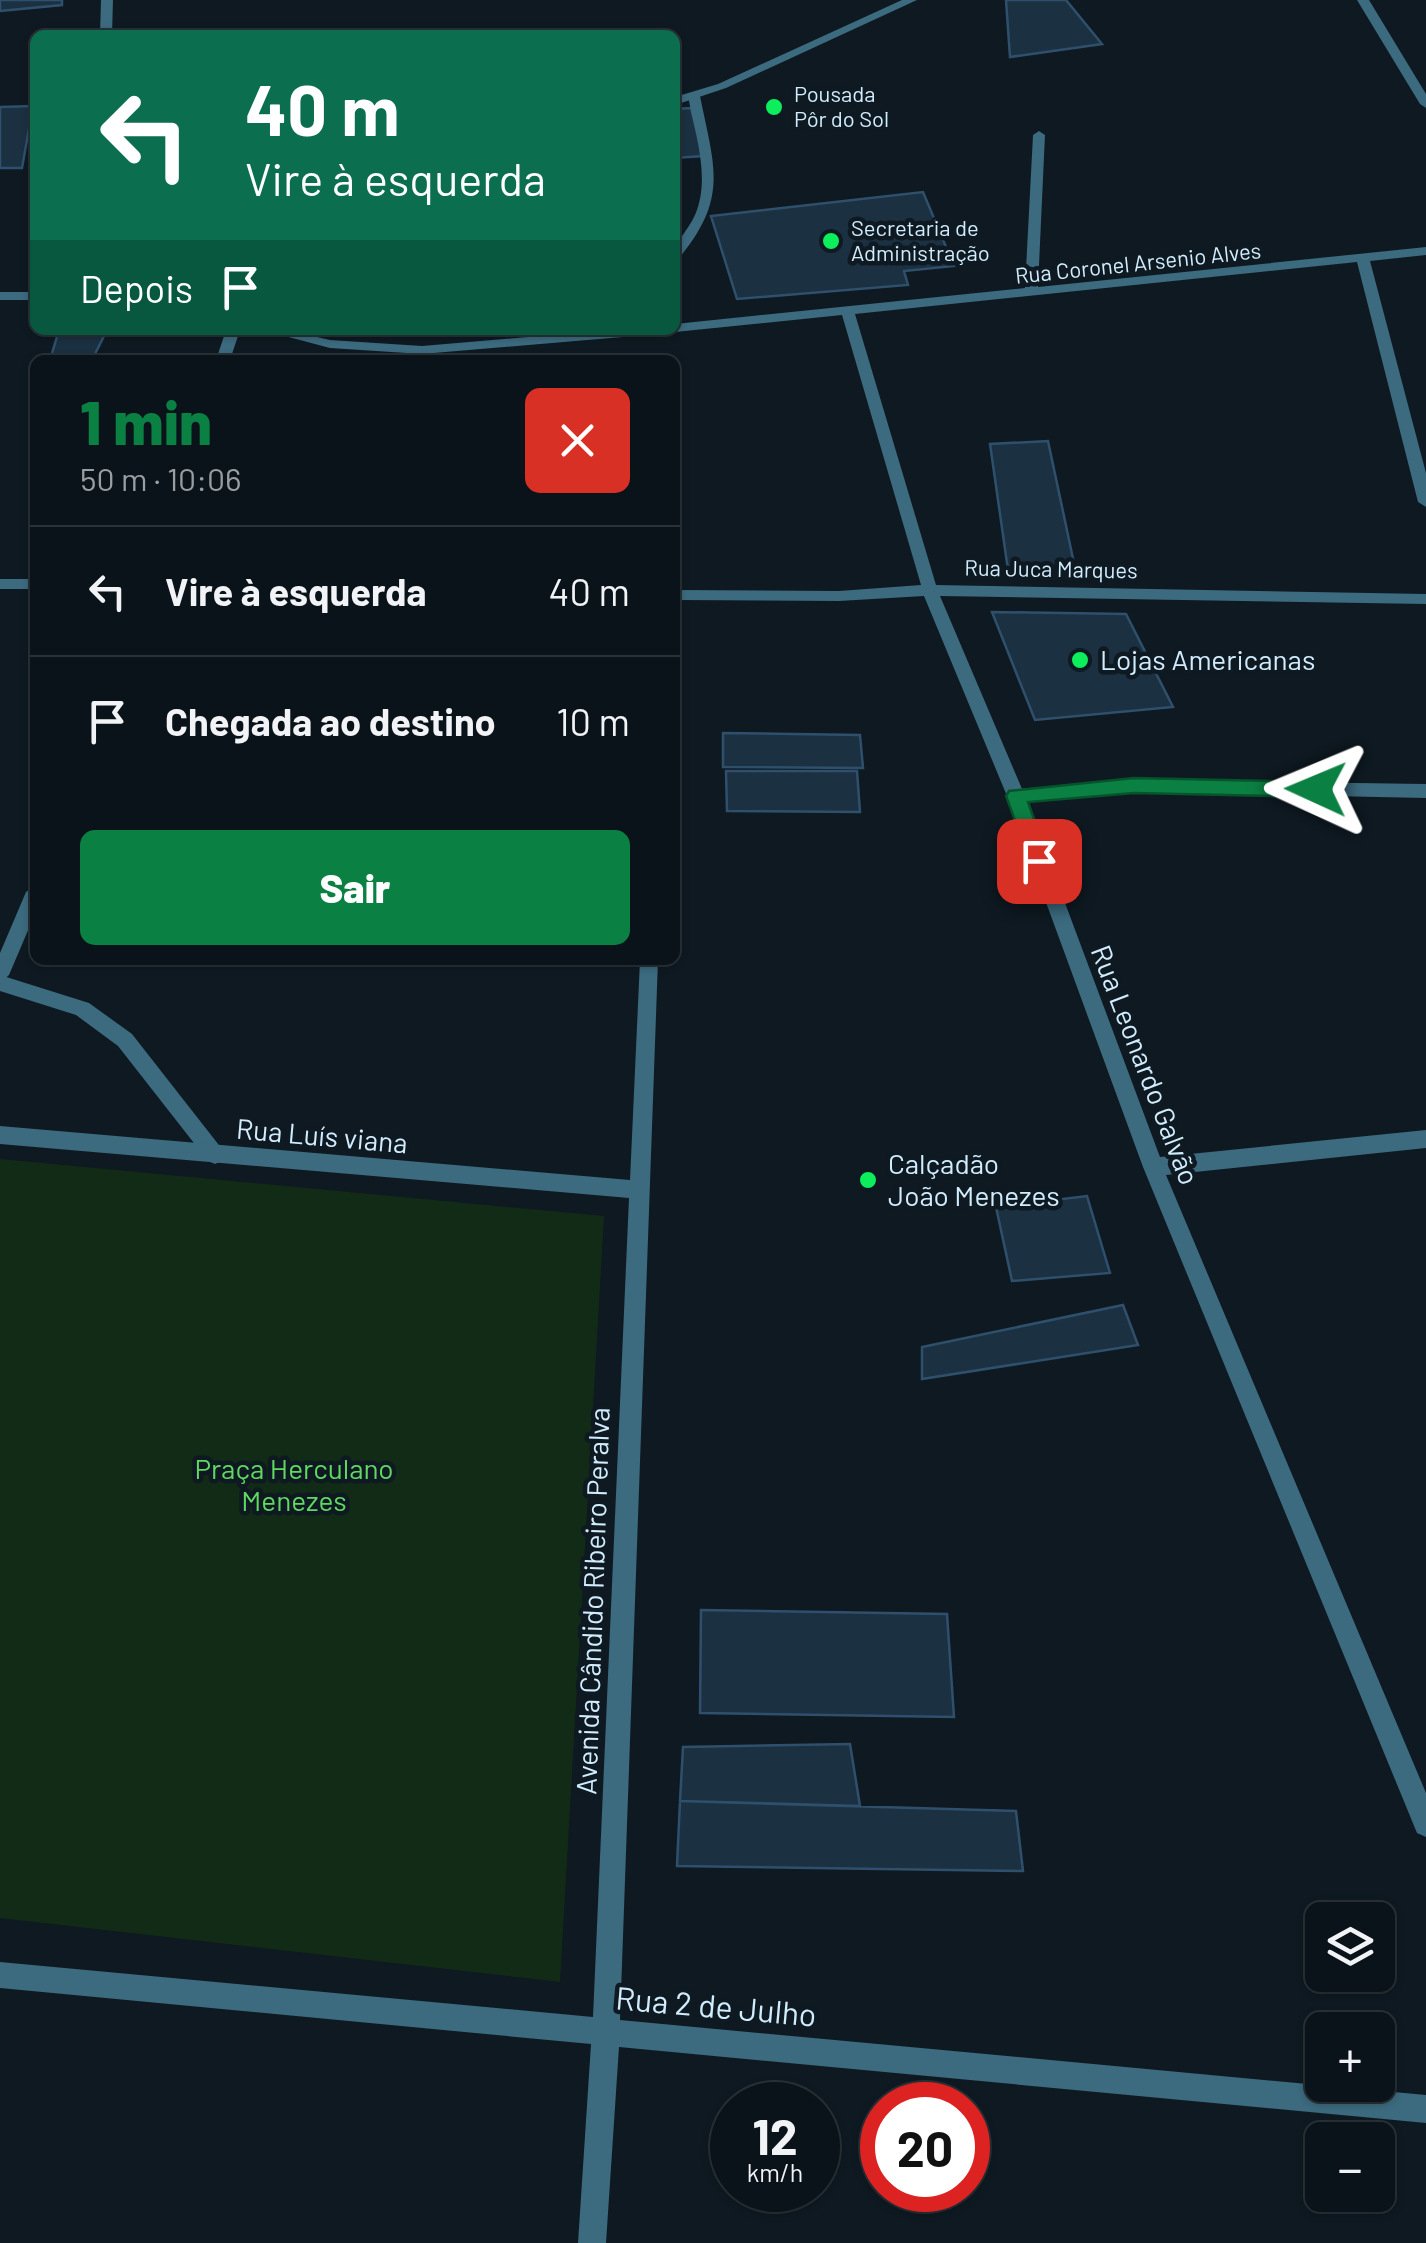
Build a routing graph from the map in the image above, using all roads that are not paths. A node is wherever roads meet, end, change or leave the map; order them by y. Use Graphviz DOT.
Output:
graph roads {
  1 [pos="107,0"];
  2 [pos="911,0"];
  3 [pos="1363,0"];
  4 [pos="106,30"];
  5 [pos="694,96"];
  6 [pos="1424,97"];
  7 [pos="680,100"];
  8 [pos="1040,135"];
  9 [pos="680,247"];
  10 [pos="1426,251"];
  11 [pos="1363,259"];
  12 [pos="1031,294"];
  13 [pos="0,296"];
  14 [pos="30,296"];
  15 [pos="848,313"];
  16 [pos="680,328"];
  17 [pos="299,335"];
  18 [pos="554,335"];
  19 [pos="600,335"];
  20 [pos="543,340"];
  21 [pos="1426,502"];
  22 [pos="0,584"];
  23 [pos="30,584"];
  24 [pos="930,590"];
  25 [pos="680,595"];
  26 [pos="1426,598"];
  27 [pos="1426,791"];
  28 [pos="1016,796"];
  29 [pos="30,904"];
  30 [pos="649,965"];
  31 [pos="0,975"];
  32 [pos="0,983"];
  33 [pos="0,1135"];
  34 [pos="1426,1140"];
  35 [pos="215,1155"];
  36 [pos="1153,1167"];
  37 [pos="639,1190"];
  38 [pos="1419,1786"];
  39 [pos="1426,1824"];
  40 [pos="0,1975"];
  41 [pos="606,2032"];
  42 [pos="1426,2109"];
  43 [pos="592,2243"];
  1 -- 4 [label="street"];
  2 -- 5 [label="street"];
  3 -- 6 [label="street"];
  5 -- 7 [label="street"];
  5 -- 9 [label="street"];
  8 -- 12 [label="street"];
  10 -- 11 [label="street, Rua Coronel Arsenio Alves"];
  11 -- 12 [label="street, Rua Coronel Arsenio Alves"];
  11 -- 21 [label="street"];
  12 -- 15 [label="street, Rua Coronel Arsenio Alves"];
  13 -- 14 [label="street"];
  15 -- 16 [label="street, Rua Coronel Arsenio Alves"];
  15 -- 24 [label="street, Rua Leonardo Galvão"];
  17 -- 20 [label="street"];
  18 -- 20 [label="street"];
  19 -- 20 [label="street"];
  22 -- 23 [label="street"];
  24 -- 25 [label="street, Rua Juca Marques"];
  24 -- 26 [label="street, Rua Juca Marques"];
  24 -- 28 [label="street, Rua Leonardo Galvão"];
  27 -- 28 [label="street"];
  28 -- 36 [label="street, Rua Leonardo Galvão"];
  29 -- 31 [label="street"];
  30 -- 37 [label="street, Avenida Cândido Ribeiro Peralva"];
  32 -- 35 [label="street"];
  33 -- 35 [label="street, Rua Luís viana"];
  34 -- 36 [label="street"];
  35 -- 37 [label="street, Rua Luís viana"];
  36 -- 38 [label="street, Rua Leonardo Galvão"];
  37 -- 41 [label="street, Avenida Cândido Ribeiro Peralva"];
  38 -- 39 [label="street, Rua Leonardo Galvão"];
  40 -- 41 [label="street, Rua 2 de Julho"];
  41 -- 42 [label="street, Rua 2 de Julho"];
  41 -- 43 [label="street, Avenida Cândido Ribeiro Peralva"];
}
